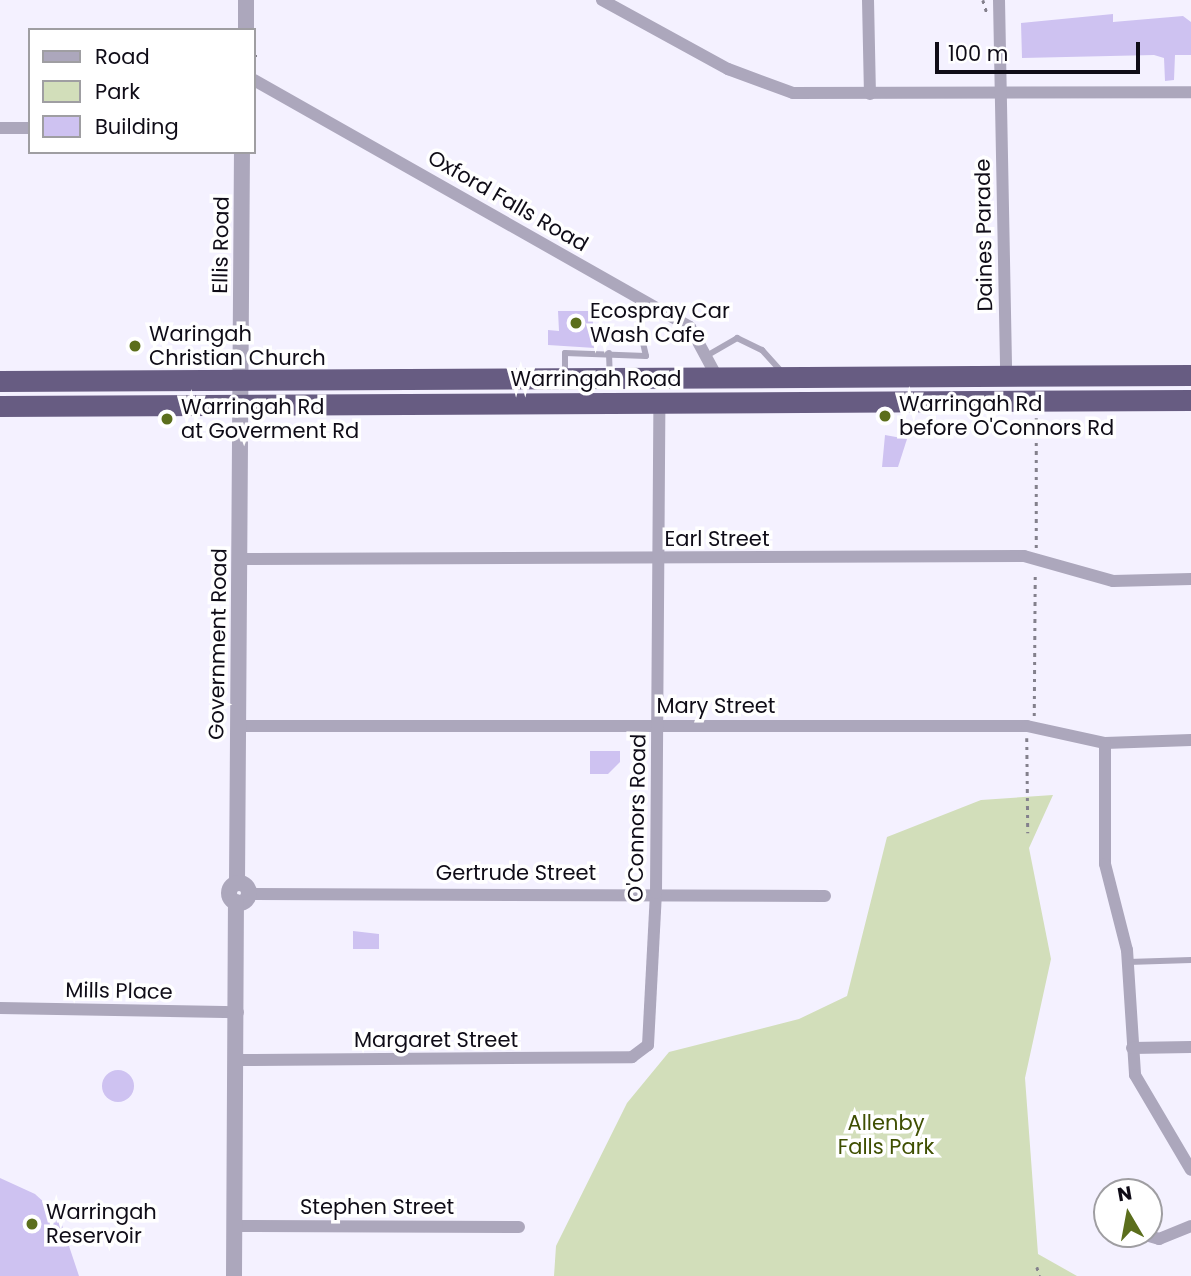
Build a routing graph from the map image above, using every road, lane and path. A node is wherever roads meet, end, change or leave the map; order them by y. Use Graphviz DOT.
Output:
graph roads {
  1 [pos="246,0"];
  2 [pos="601,0"];
  3 [pos="868,0"];
  4 [pos="999,0"];
  5 [pos="246,28"];
  6 [pos="256,56"];
  7 [pos="260,56"];
  8 [pos="256,81"];
  9 [pos="1191,92"];
  10 [pos="870,94"];
  11 [pos="1000,94"];
  12 [pos="0,128"];
  13 [pos="28,128"];
  14 [pos="242,154"];
  15 [pos="646,301"];
  16 [pos="610,353"];
  17 [pos="708,355"];
  18 [pos="1191,375"];
  19 [pos="1006,376"];
  20 [pos="565,379"];
  21 [pos="610,379"];
  22 [pos="719,379"];
  23 [pos="784,379"];
  24 [pos="241,380"];
  25 [pos="0,381"];
  26 [pos="1191,400"];
  27 [pos="659,404"];
  28 [pos="242,405"];
  29 [pos="0,406"];
  30 [pos="240,559"];
  31 [pos="657,559"];
  32 [pos="1191,579"];
  33 [pos="658,725"];
  34 [pos="238,726"];
  35 [pos="1027,726"];
  36 [pos="1191,740"];
  37 [pos="1105,743"];
  38 [pos="1028,833"];
  39 [pos="241,893"];
  40 [pos="656,893"];
  41 [pos="825,896"];
  42 [pos="1191,960"];
  43 [pos="1128,962"];
  44 [pos="0,1008"];
  45 [pos="238,1012"];
  46 [pos="1191,1046"];
  47 [pos="1132,1048"];
  48 [pos="632,1057"];
  49 [pos="239,1060"];
  50 [pos="1191,1170"];
  51 [pos="234,1226"];
  52 [pos="1191,1226"];
  53 [pos="519,1227"];
  54 [pos="1163,1237"];
  55 [pos="1037,1267"];
  56 [pos="234,1276"];
  57 [pos="1040,1276"];
  1 -- 5 [label="street"];
  2 -- 10 [label="street"];
  3 -- 10 [label="street"];
  4 -- 11 [label="street, Daines Parade"];
  6 -- 7 [label="path"];
  8 -- 15 [label="street, Oxford Falls Road"];
  9 -- 11 [label="street"];
  10 -- 11 [label="street"];
  11 -- 19 [label="street, Daines Parade"];
  12 -- 13 [label="street"];
  14 -- 24 [label="street, Ellis Road"];
  15 -- 16 [label="lane"];
  15 -- 17 [label="street, Oxford Falls Road"];
  16 -- 20 [label="lane"];
  16 -- 21 [label="lane"];
  17 -- 22 [label="street, Oxford Falls Road"];
  17 -- 23 [label="lane"];
  18 -- 19 [label="highway, Warringah Road"];
  19 -- 23 [label="highway, Warringah Road"];
  20 -- 21 [label="highway, Warringah Road"];
  20 -- 24 [label="highway, Warringah Road"];
  21 -- 22 [label="highway, Warringah Road"];
  22 -- 23 [label="highway, Warringah Road"];
  24 -- 25 [label="highway, Warringah Road"];
  24 -- 28 [label="street, Ellis Road"];
  26 -- 27 [label="highway, Warringah Road"];
  27 -- 28 [label="highway, Warringah Road"];
  27 -- 31 [label="street, O'Connors Road"];
  28 -- 29 [label="highway, Warringah Road"];
  28 -- 30 [label="street, Government Road"];
  30 -- 31 [label="street, Earl Street"];
  30 -- 34 [label="street, Government Road"];
  31 -- 32 [label="street, Earl Street"];
  31 -- 33 [label="street, O'Connors Road"];
  33 -- 34 [label="street, Mary Street"];
  33 -- 35 [label="street, Mary Street"];
  33 -- 40 [label="street, O'Connors Road"];
  34 -- 39 [label="street, Government Road"];
  35 -- 37 [label="street, Mary Street"];
  35 -- 38 [label="path"];
  36 -- 37 [label="street, Mary Street"];
  37 -- 43 [label="street"];
  39 -- 40 [label="street, Gertrude Street"];
  39 -- 45 [label="street, Government Road"];
  40 -- 41 [label="street, Gertrude Street"];
  40 -- 48 [label="street, O'Connors Road"];
  42 -- 43 [label="lane"];
  43 -- 47 [label="street"];
  44 -- 45 [label="street, Mills Place"];
  45 -- 49 [label="street, Government Road"];
  46 -- 47 [label="street"];
  47 -- 50 [label="street"];
  48 -- 49 [label="street, Margaret Street"];
  49 -- 51 [label="street, Government Road"];
  51 -- 53 [label="street, Stephen Street"];
  51 -- 56 [label="street, Government Road"];
  52 -- 54 [label="street"];
  55 -- 57 [label="path"];
}
